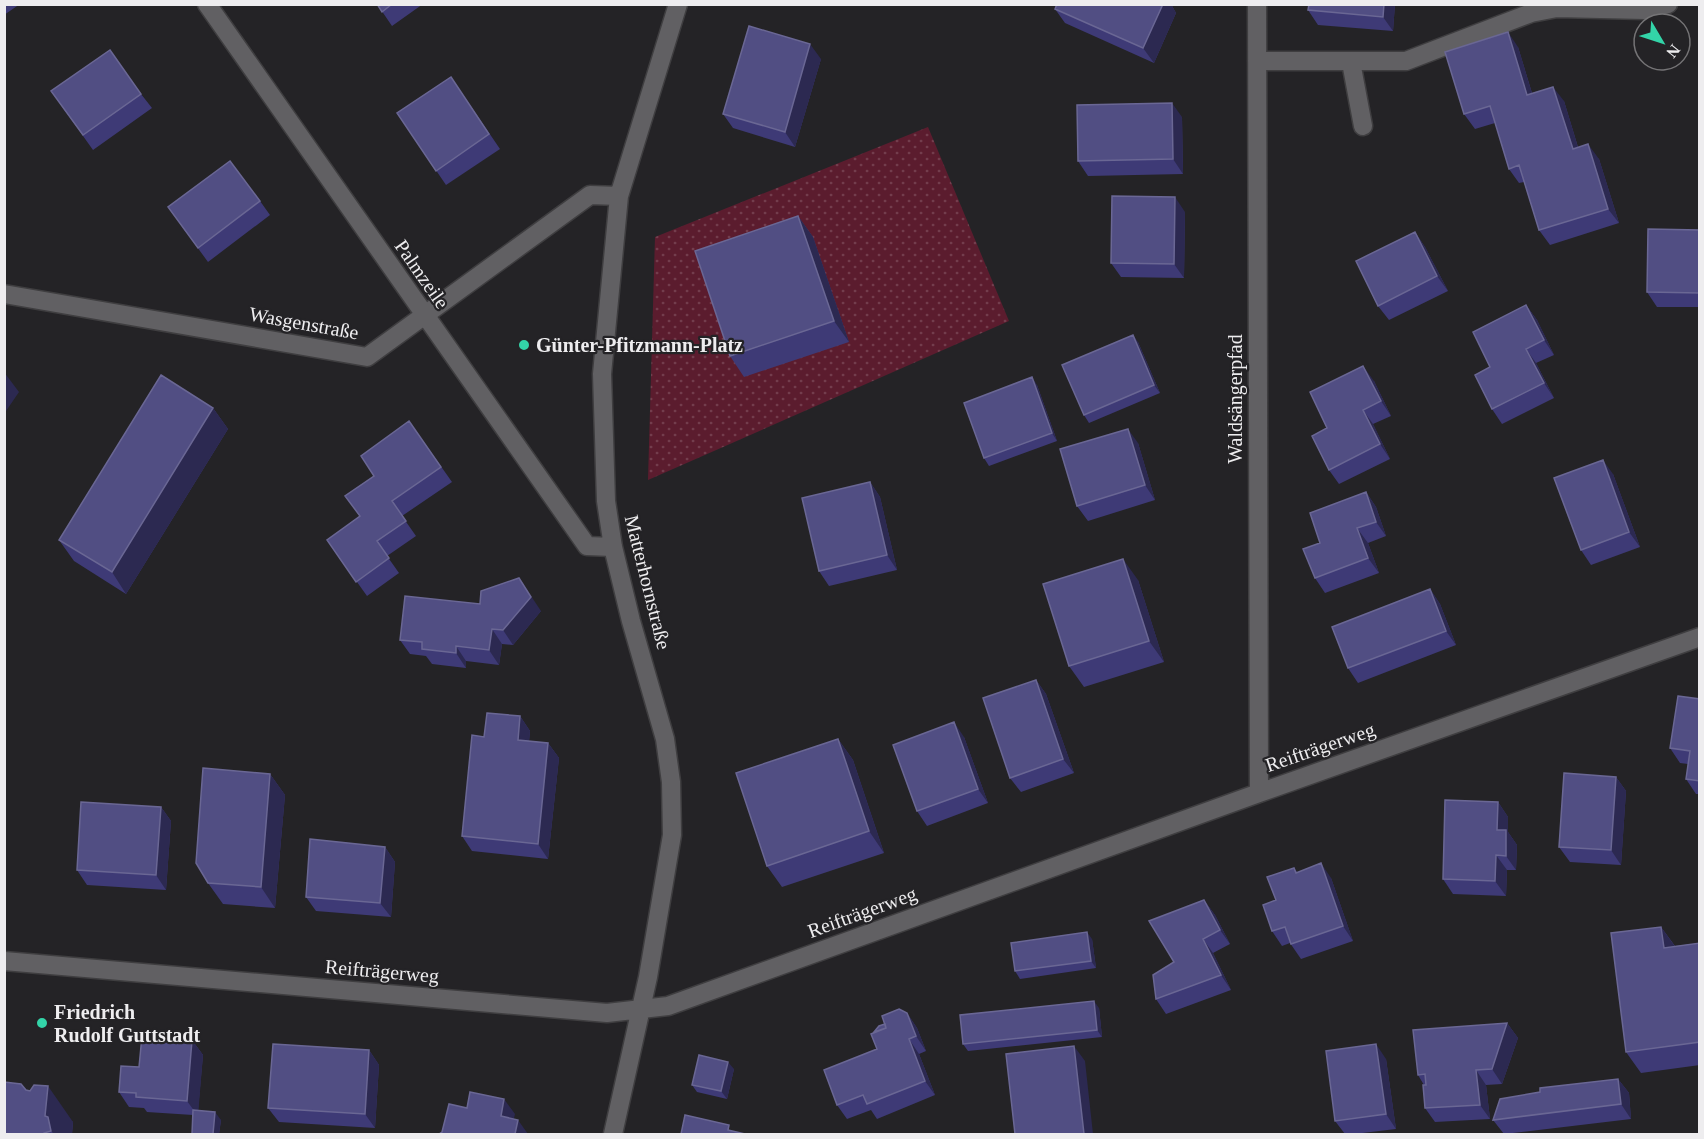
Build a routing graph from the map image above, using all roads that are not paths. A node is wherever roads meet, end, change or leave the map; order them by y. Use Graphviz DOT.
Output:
graph roads {
  1 [pos="207,4"];
  2 [pos="678,4"];
  3 [pos="1257,4"];
  4 [pos="1668,4"];
  5 [pos="1257,61"];
  6 [pos="1351,62"];
  7 [pos="1363,126"];
  8 [pos="619,196"];
  9 [pos="4,294"];
  10 [pos="423,315"];
  11 [pos="613,547"];
  12 [pos="1700,637"];
  13 [pos="1259,793"];
  14 [pos="4,962"];
  15 [pos="640,1010"];
  16 [pos="613,1134"];
  1 -- 10 [label="street, Palmzeile"];
  2 -- 8 [label="street, Matterhornstraße"];
  3 -- 5 [label="street, Waldsängerpfad"];
  4 -- 6 [label="street"];
  5 -- 6 [label="street"];
  5 -- 13 [label="street, Waldsängerpfad"];
  6 -- 7 [label="street"];
  8 -- 10 [label="street, Wasgenstraße"];
  8 -- 11 [label="street, Matterhornstraße"];
  9 -- 10 [label="street, Wasgenstraße"];
  10 -- 11 [label="street, Palmzeile"];
  11 -- 15 [label="street, Matterhornstraße"];
  12 -- 13 [label="street, Reifträgerweg"];
  13 -- 15 [label="street, Reifträgerweg"];
  14 -- 15 [label="street, Reifträgerweg"];
  15 -- 16 [label="street, Matterhornstraße"];
}
